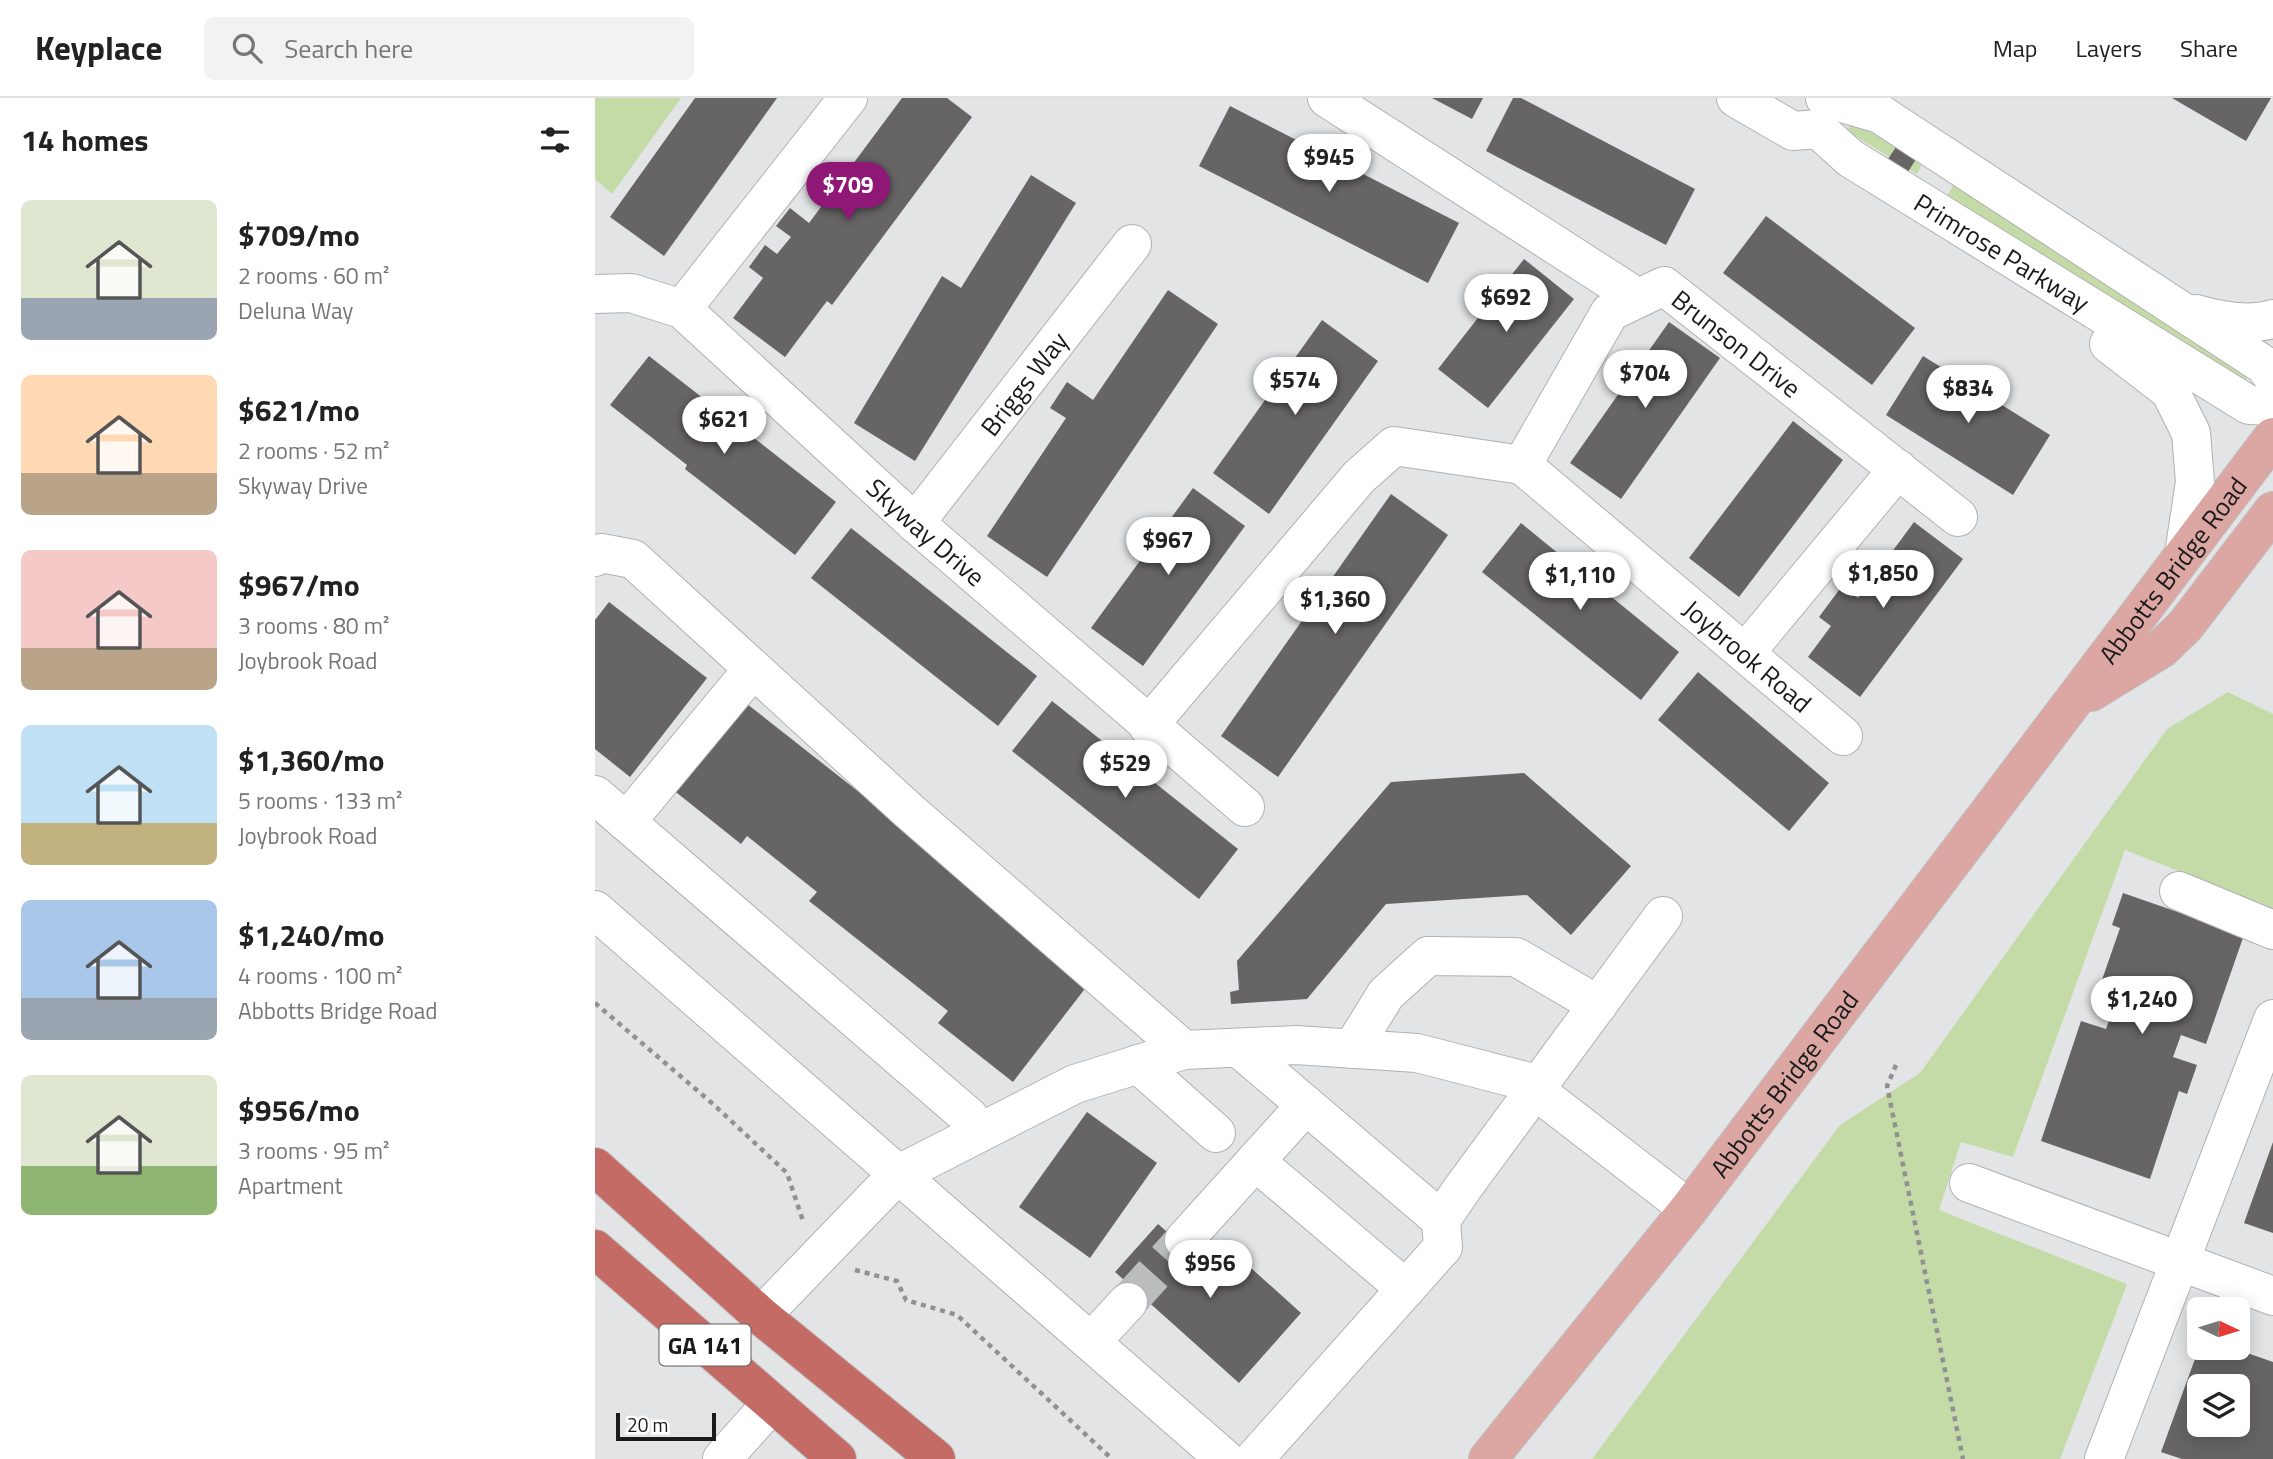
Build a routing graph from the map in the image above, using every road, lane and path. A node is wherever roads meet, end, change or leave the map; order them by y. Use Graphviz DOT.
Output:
graph roads {
  1 [pos="848,98"];
  2 [pos="1327,98"];
  3 [pos="1736,98"];
  4 [pos="1821,104"];
  5 [pos="1946,158"];
  6 [pos="1920,201"];
  7 [pos="1132,244"];
  8 [pos="2059,288"];
  9 [pos="595,294"];
  10 [pos="1638,299"];
  11 [pos="2176,308"];
  12 [pos="682,309"];
  13 [pos="2273,318"];
  14 [pos="2273,377"];
  15 [pos="2273,406"];
  16 [pos="2273,437"];
  17 [pos="1522,465"];
  18 [pos="1898,469"];
  19 [pos="2273,511"];
  20 [pos="1958,517"];
  21 [pos="915,523"];
  22 [pos="2185,554"];
  23 [pos="595,557"];
  24 [pos="1745,653"];
  25 [pos="753,669"];
  26 [pos="2071,704"];
  27 [pos="1148,726"];
  28 [pos="1843,736"];
  29 [pos="595,795"];
  30 [pos="1245,807"];
  31 [pos="626,822"];
  32 [pos="2179,891"];
  33 [pos="595,910"];
  34 [pos="1663,916"];
  35 [pos="2273,930"];
  36 [pos="1598,1005"];
  37 [pos="2273,1019"];
  38 [pos="1238,1048"];
  39 [pos="1352,1049"];
  40 [pos="1184,1050"];
  41 [pos="1138,1064"];
  42 [pos="1896,1065"];
  43 [pos="1536,1091"];
  44 [pos="1306,1105"];
  45 [pos="979,1133"];
  46 [pos="1216,1133"];
  47 [pos="1255,1161"];
  48 [pos="595,1167"];
  49 [pos="897,1175"];
  50 [pos="1969,1183"];
  51 [pos="1689,1209"];
  52 [pos="1441,1220"];
  53 [pos="1184,1240"];
  54 [pos="595,1249"];
  55 [pos="2181,1263"];
  56 [pos="1406,1289"];
  57 [pos="2273,1296"];
  58 [pos="1128,1302"];
  59 [pos="761,1316"];
  60 [pos="1091,1342"];
  61 [pos="772,1403"];
  62 [pos="722,1459"];
  63 [pos="837,1459"];
  64 [pos="936,1459"];
  65 [pos="1225,1459"];
  66 [pos="1255,1459"];
  67 [pos="1488,1459"];
  68 [pos="1963,1459"];
  69 [pos="2104,1459"];
  1 -- 12 [label="street"];
  2 -- 10 [label="street, Brunson Drive"];
  3 -- 4 [label="street, Primrose Parkway"];
  4 -- 5 [label="street, Primrose Parkway"];
  4 -- 6 [label="street, Primrose Parkway"];
  5 -- 6 [label="street"];
  5 -- 11 [label="street, Primrose Parkway"];
  6 -- 8 [label="street, Primrose Parkway"];
  7 -- 21 [label="street, Briggs Way"];
  8 -- 15 [label="street, Primrose Parkway"];
  8 -- 22 [label="street"];
  9 -- 12 [label="street, Skyway Drive"];
  10 -- 17 [label="street"];
  10 -- 18 [label="street, Brunson Drive"];
  11 -- 13 [label="street"];
  11 -- 14 [label="street, Primrose Parkway"];
  12 -- 21 [label="street, Skyway Drive"];
  16 -- 22 [label="main road, Abbotts Bridge Road"];
  17 -- 24 [label="street, Joybrook Road"];
  17 -- 27 [label="street"];
  18 -- 20 [label="street, Brunson Drive"];
  18 -- 24 [label="street"];
  19 -- 26 [label="main road, Abbotts Bridge Road"];
  21 -- 27 [label="street, Skyway Drive"];
  22 -- 26 [label="main road, Abbotts Bridge Road"];
  23 -- 25 [label="street"];
  24 -- 28 [label="street, Joybrook Road"];
  25 -- 31 [label="street"];
  25 -- 40 [label="street"];
  26 -- 51 [label="main road, Abbotts Bridge Road"];
  27 -- 30 [label="street, Skyway Drive"];
  29 -- 31 [label="street"];
  31 -- 45 [label="street"];
  32 -- 35 [label="street"];
  33 -- 49 [label="street"];
  34 -- 36 [label="street"];
  36 -- 39 [label="street"];
  36 -- 43 [label="street"];
  37 -- 55 [label="street"];
  38 -- 39 [label="street"];
  38 -- 40 [label="street"];
  38 -- 44 [label="street"];
  39 -- 43 [label="street"];
  40 -- 41 [label="street"];
  41 -- 45 [label="street"];
  41 -- 46 [label="street"];
  42 -- 68 [label="path"];
  43 -- 51 [label="street"];
  43 -- 52 [label="street"];
  44 -- 47 [label="street"];
  44 -- 52 [label="street"];
  45 -- 49 [label="street"];
  47 -- 53 [label="street"];
  47 -- 56 [label="street"];
  48 -- 59 [label="highway, GA 141"];
  49 -- 59 [label="street"];
  49 -- 60 [label="street"];
  50 -- 55 [label="street"];
  51 -- 67 [label="main road, Abbotts Bridge Road"];
  52 -- 56 [label="street"];
  54 -- 61 [label="highway, GA 141"];
  55 -- 57 [label="street"];
  55 -- 69 [label="street"];
  56 -- 66 [label="street"];
  58 -- 60 [label="street"];
  59 -- 64 [label="highway, GA 141"];
  60 -- 65 [label="street"];
  61 -- 62 [label="street"];
  61 -- 63 [label="highway, GA 141"];
}
